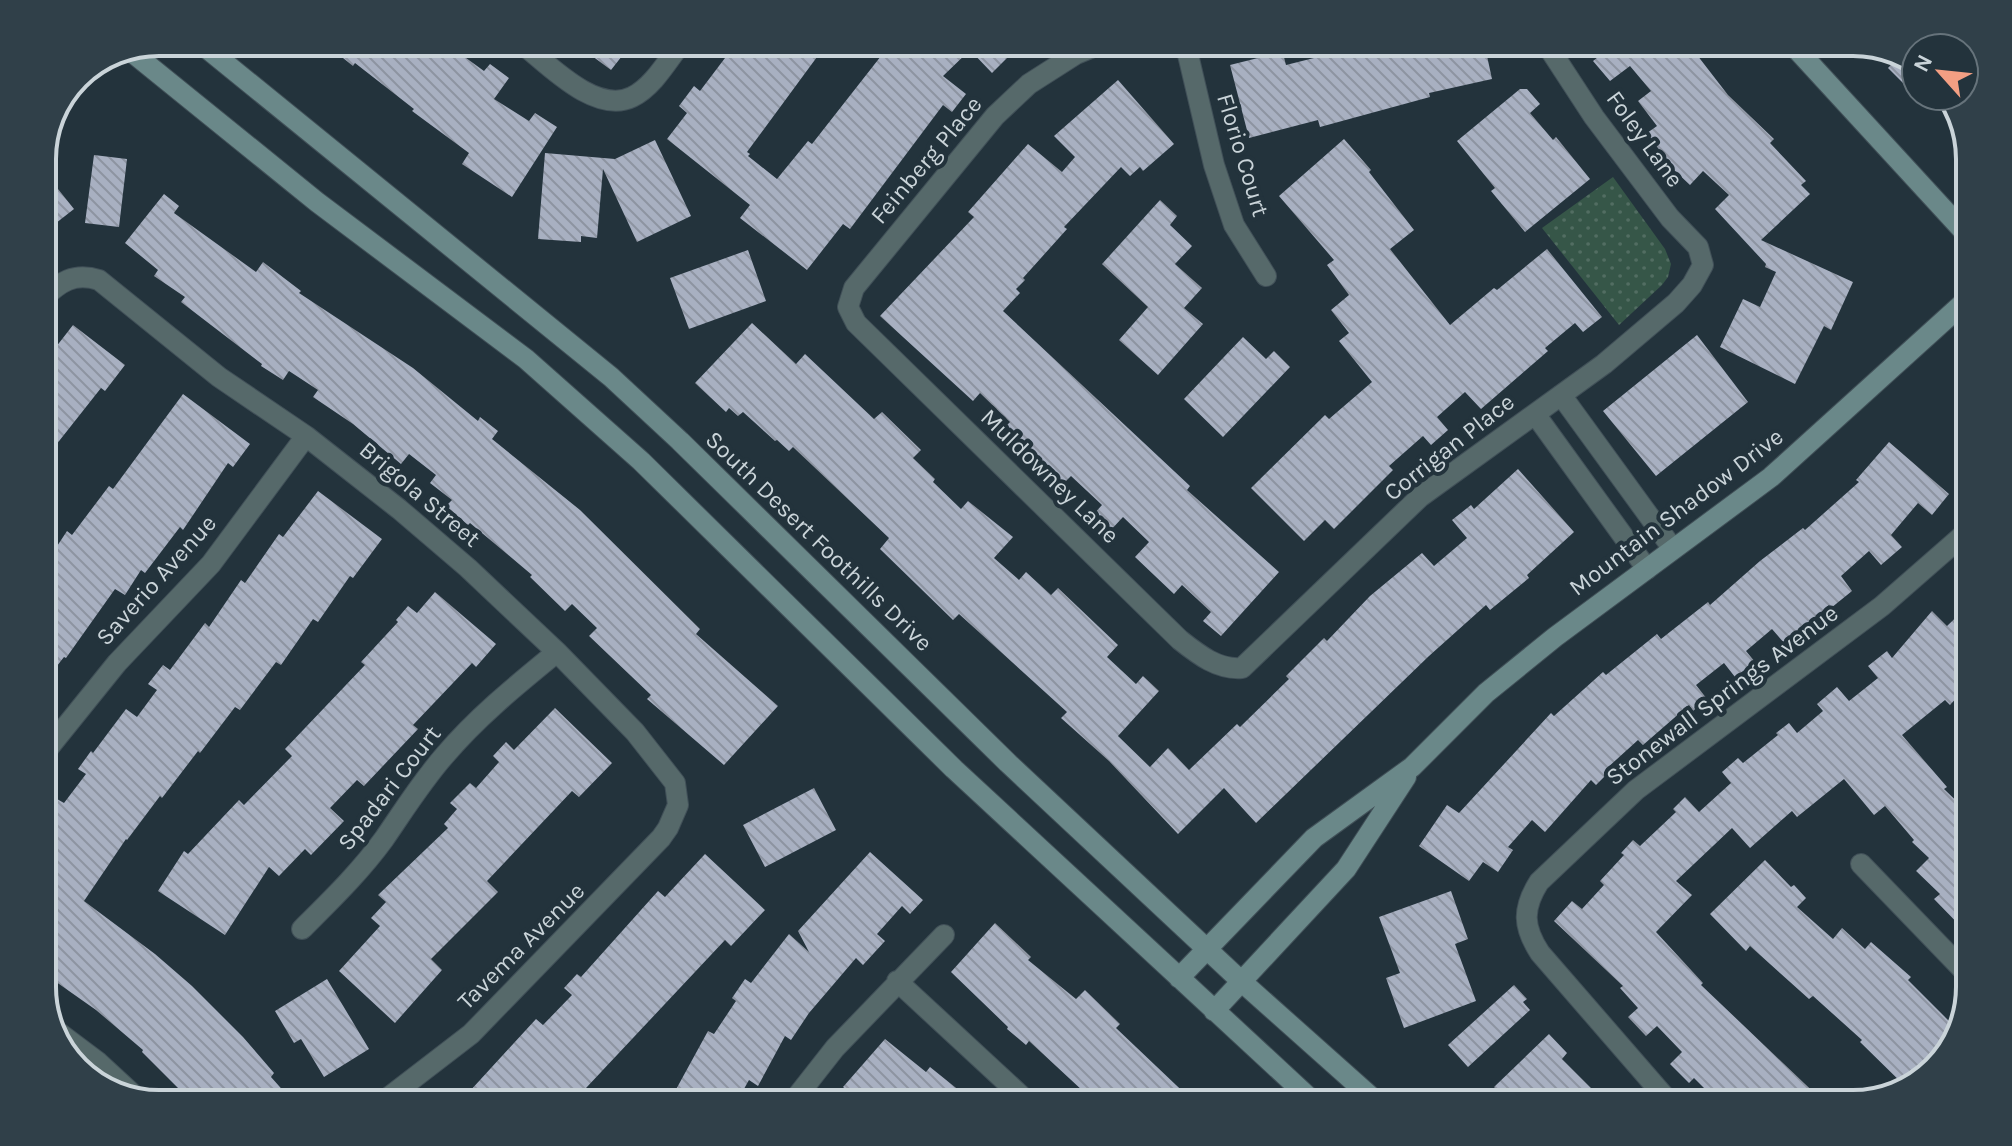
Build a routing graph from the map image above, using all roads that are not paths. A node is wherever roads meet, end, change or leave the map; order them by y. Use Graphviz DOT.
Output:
graph roads {
  1 [pos="216,56"];
  2 [pos="538,56"];
  3 [pos="671,56"];
  4 [pos="1073,56"];
  5 [pos="1188,56"];
  6 [pos="1554,56"];
  7 [pos="1803,56"];
  8 [pos="139,58"];
  9 [pos="1956,223"];
  10 [pos="1703,265"];
  11 [pos="1266,276"];
  12 [pos="56,286"];
  13 [pos="848,307"];
  14 [pos="1956,310"];
  15 [pos="1561,395"];
  16 [pos="1535,414"];
  17 [pos="306,436"];
  18 [pos="1956,541"];
  19 [pos="1673,549"];
  20 [pos="1647,569"];
  21 [pos="557,652"];
  22 [pos="1227,669"];
  23 [pos="56,739"];
  24 [pos="1412,767"];
  25 [pos="678,805"];
  26 [pos="1861,864"];
  27 [pos="302,929"];
  28 [pos="944,935"];
  29 [pos="1207,949"];
  30 [pos="1956,962"];
  31 [pos="1179,978"];
  32 [pos="897,981"];
  33 [pos="1241,981"];
  34 [pos="1214,1011"];
  35 [pos="72,1043"];
  36 [pos="121,1082"];
  37 [pos="398,1090"];
  38 [pos="802,1090"];
  39 [pos="1015,1090"];
  40 [pos="1301,1090"];
  41 [pos="1363,1090"];
  42 [pos="1659,1090"];
  1 -- 29 [label="main road, South Desert Foothills Drive"];
  2 -- 3 [label="street"];
  4 -- 13 [label="street, Feinberg Place"];
  5 -- 11 [label="street, Florio Court"];
  6 -- 10 [label="street, Foley Lane"];
  7 -- 9 [label="main road"];
  8 -- 31 [label="main road"];
  10 -- 15 [label="street, Corrigan Place"];
  12 -- 17 [label="street, Brigola Street"];
  13 -- 22 [label="street, Muldowney Lane"];
  14 -- 19 [label="main road, Mountain Shadow Drive"];
  15 -- 16 [label="street, Corrigan Place"];
  15 -- 19 [label="street"];
  16 -- 20 [label="street"];
  16 -- 22 [label="street, Corrigan Place"];
  17 -- 21 [label="street, Brigola Street"];
  17 -- 23 [label="street, Saverio Avenue"];
  18 -- 42 [label="street, Stonewall Springs Avenue"];
  19 -- 20 [label="main road, Mountain Shadow Drive"];
  20 -- 24 [label="main road, Mountain Shadow Drive"];
  21 -- 25 [label="street, Brigola Street"];
  21 -- 27 [label="street, Spadari Court"];
  24 -- 29 [label="main road, Mountain Shadow Drive"];
  24 -- 33 [label="main road, Mountain Shadow Drive"];
  25 -- 37 [label="street, Tavema Avenue"];
  26 -- 30 [label="street"];
  28 -- 32 [label="street"];
  29 -- 31 [label="main road, Mountain Shadow Drive"];
  29 -- 33 [label="main road, South Desert Foothills Drive"];
  31 -- 34 [label="main road"];
  32 -- 38 [label="street"];
  32 -- 39 [label="street"];
  33 -- 34 [label="main road, Mountain Shadow Drive"];
  33 -- 41 [label="main road, South Desert Foothills Drive"];
  34 -- 40 [label="main road"];
  35 -- 36 [label="street"];
}
